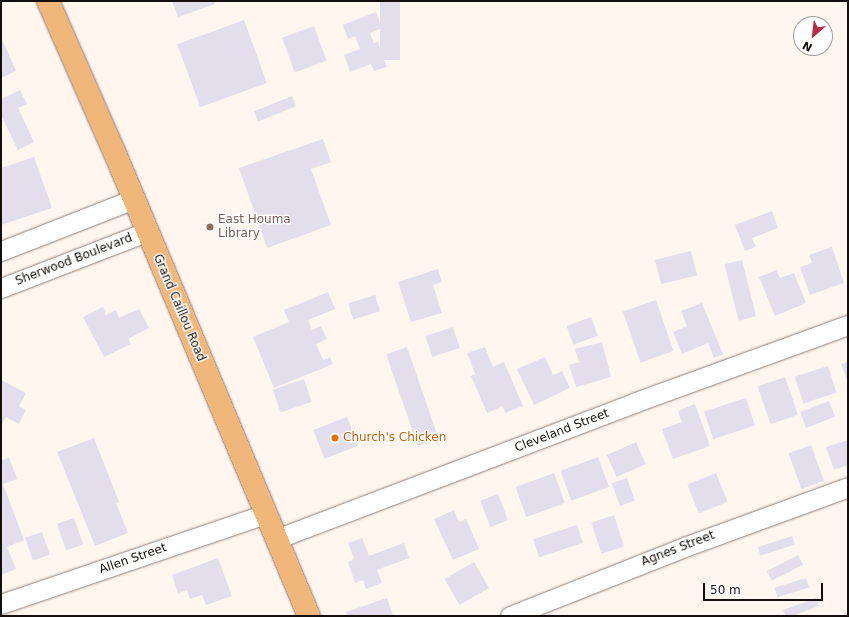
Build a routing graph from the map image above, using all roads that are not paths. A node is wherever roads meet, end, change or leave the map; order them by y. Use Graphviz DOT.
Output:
graph roads {
  1 [pos="48,1"];
  2 [pos="134,199"];
  3 [pos="146,232"];
  4 [pos="1,251"];
  5 [pos="1,288"];
  6 [pos="848,325"];
  7 [pos="848,487"];
  8 [pos="265,514"];
  9 [pos="276,539"];
  10 [pos="1,604"];
  11 [pos="310,616"];
  12 [pos="510,616"];
  1 -- 2 [label="main road, Grand Caillou Road"];
  2 -- 3 [label="main road, Grand Caillou Road"];
  2 -- 4 [label="street"];
  3 -- 5 [label="street, Sherwood Boulevard"];
  3 -- 8 [label="main road, Grand Caillou Road"];
  6 -- 9 [label="street, Cleveland Street"];
  7 -- 12 [label="street, Agnes Street"];
  8 -- 9 [label="main road, Grand Caillou Road"];
  8 -- 10 [label="street, Allen Street"];
  9 -- 11 [label="main road, Grand Caillou Road"];
}
